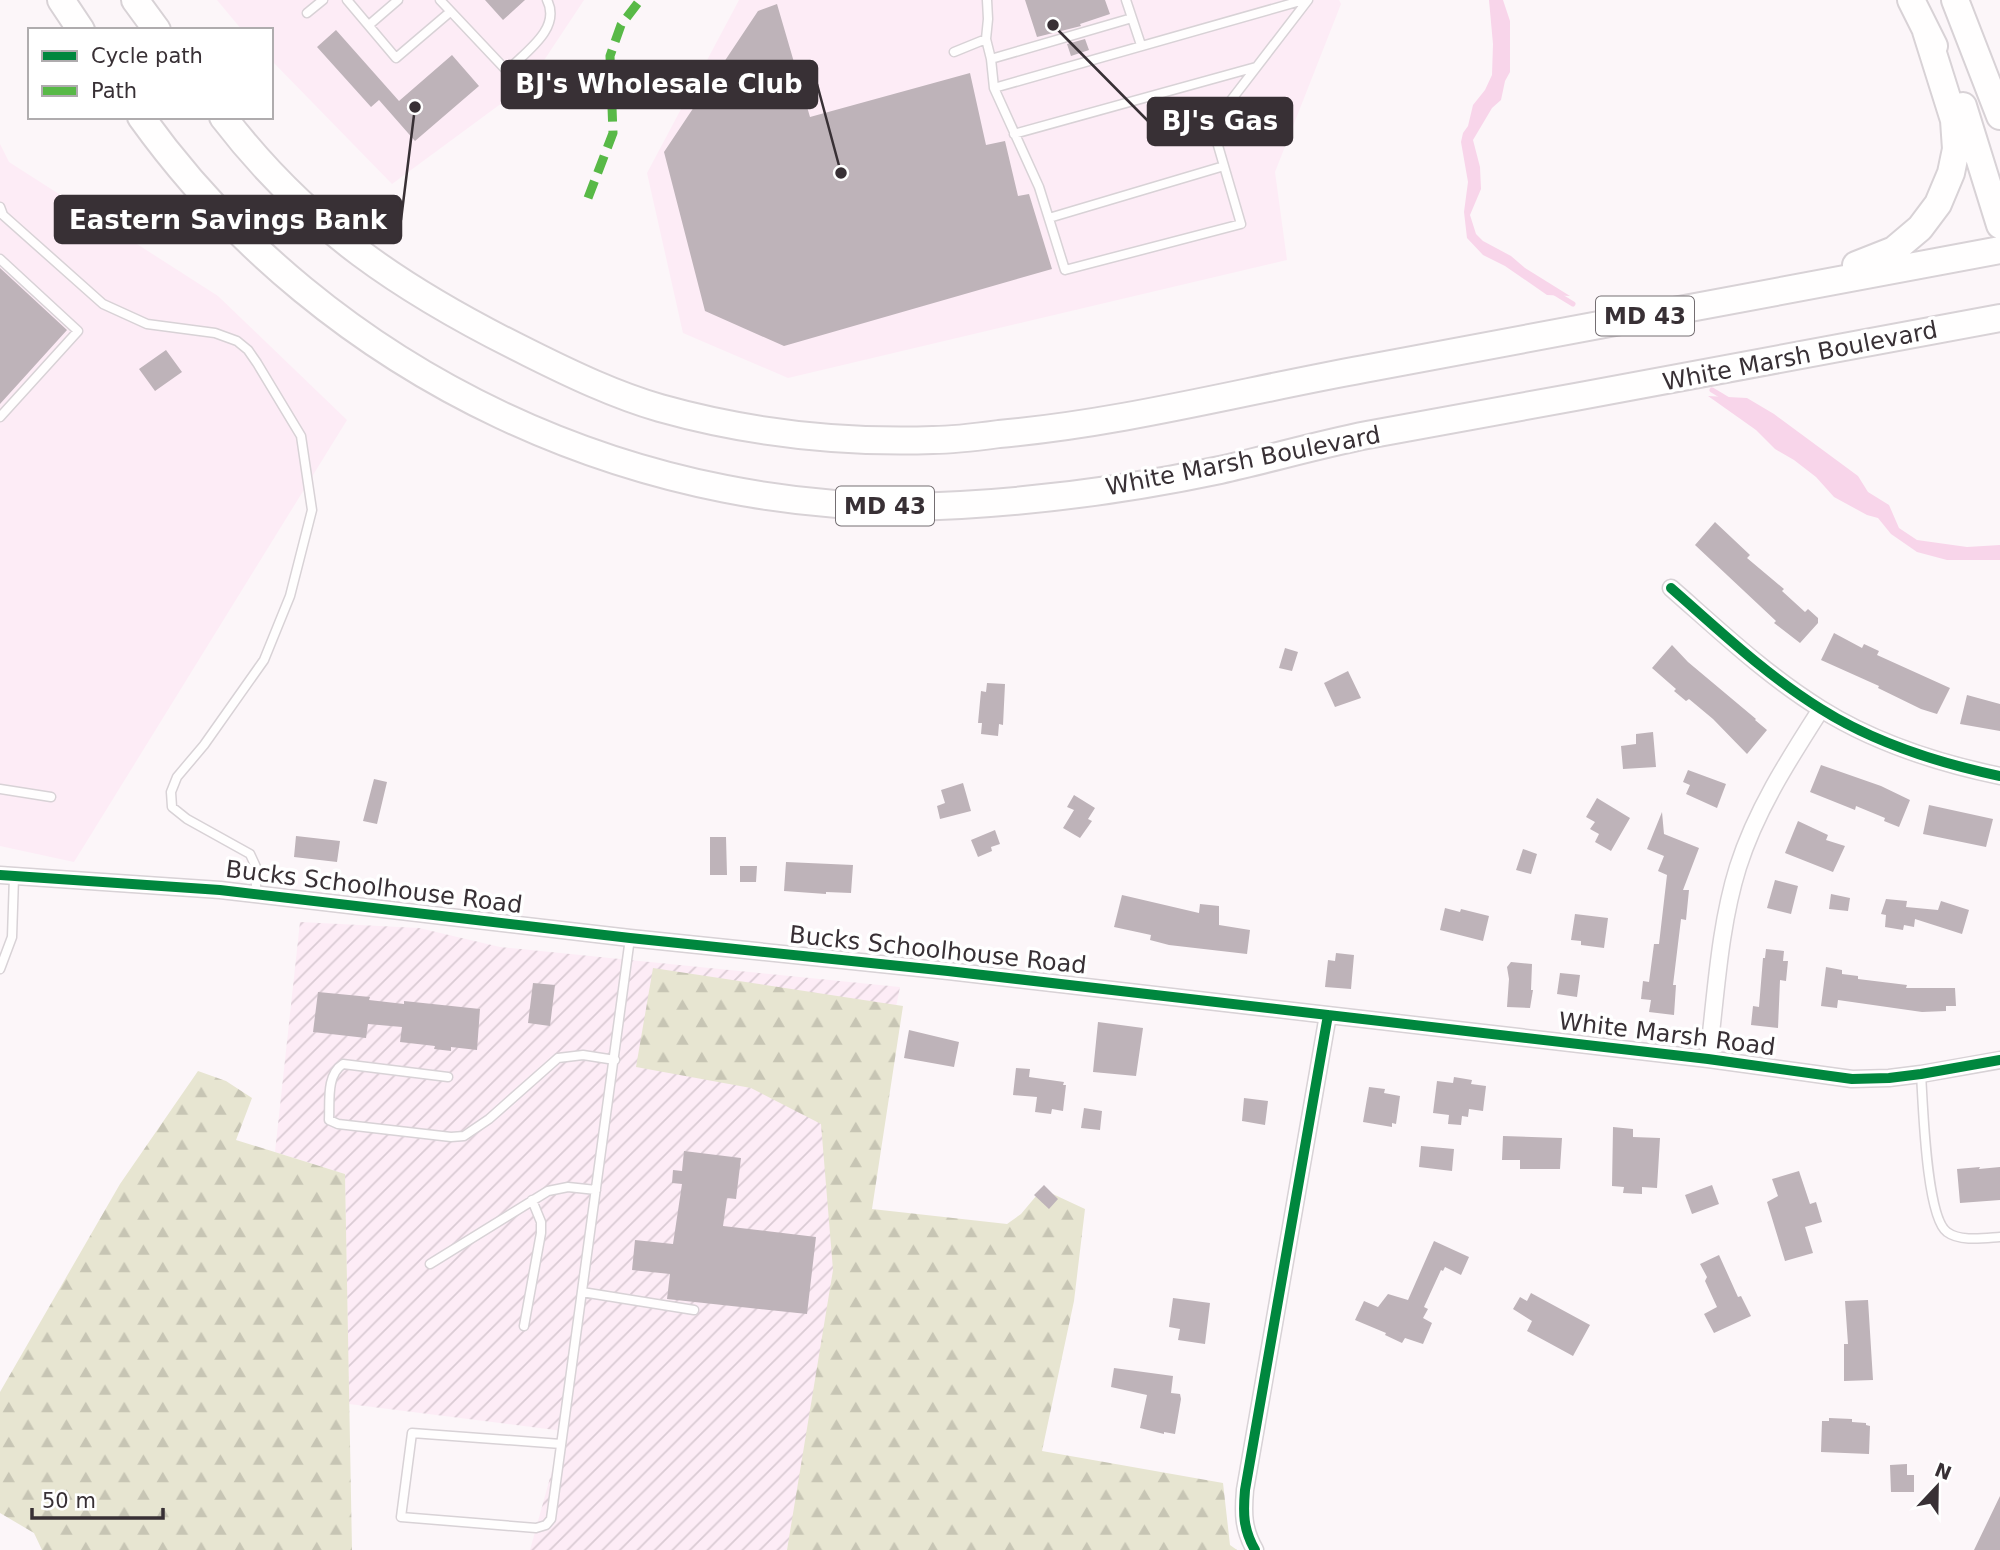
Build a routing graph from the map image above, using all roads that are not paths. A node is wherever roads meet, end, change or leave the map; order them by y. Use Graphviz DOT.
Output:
graph roads {
  1 [pos="61,0"];
  2 [pos="135,0"];
  3 [pos="323,0"];
  4 [pos="347,0"];
  5 [pos="398,0"];
  6 [pos="440,0"];
  7 [pos="547,0"];
  8 [pos="987,0"];
  9 [pos="1126,0"];
  10 [pos="1306,0"];
  11 [pos="1912,0"];
  12 [pos="1955,0"];
  13 [pos="450,12"];
  14 [pos="307,13"];
  15 [pos="1132,18"];
  16 [pos="369,25"];
  17 [pos="80,28"];
  18 [pos="156,28"];
  19 [pos="1926,31"];
  20 [pos="986,39"];
  21 [pos="1141,45"];
  22 [pos="954,52"];
  23 [pos="991,59"];
  24 [pos="1256,67"];
  25 [pos="994,88"];
  26 [pos="2000,116"];
  27 [pos="143,119"];
  28 [pos="225,119"];
  29 [pos="1014,134"];
  30 [pos="1224,166"];
  31 [pos="0,207"];
  32 [pos="1049,218"];
  33 [pos="2000,225"];
  34 [pos="2000,250"];
  35 [pos="0,258"];
  36 [pos="1776,292"];
  37 [pos="2000,318"];
  38 [pos="0,417"];
  39 [pos="1671,588"];
  40 [pos="1821,709"];
  41 [pos="2000,776"];
  42 [pos="0,789"];
  43 [pos="51,797"];
  44 [pos="7,876"];
  45 [pos="256,895"];
  46 [pos="630,938"];
  47 [pos="0,968"];
  48 [pos="1328,1015"];
  49 [pos="1708,1059"];
  50 [pos="614,1060"];
  51 [pos="2000,1060"];
  52 [pos="1921,1074"];
  53 [pos="448,1077"];
  54 [pos="596,1190"];
  55 [pos="532,1200"];
  56 [pos="2000,1237"];
  57 [pos="430,1264"];
  58 [pos="582,1292"];
  59 [pos="694,1310"];
  60 [pos="524,1326"];
  61 [pos="561,1444"];
  62 [pos="1255,1550"];
  1 -- 17 [label="highway"];
  2 -- 18 [label="highway"];
  3 -- 14 [label="lane"];
  4 -- 16 [label="lane"];
  5 -- 16 [label="lane"];
  6 -- 13 [label="lane"];
  7 -- 13 [label="lane"];
  8 -- 20 [label="lane"];
  9 -- 15 [label="lane"];
  10 -- 21 [label="lane"];
  10 -- 24 [label="lane"];
  11 -- 19 [label="highway"];
  12 -- 26 [label="highway"];
  13 -- 16 [label="lane"];
  15 -- 21 [label="lane"];
  15 -- 23 [label="lane"];
  19 -- 33 [label="highway"];
  19 -- 36 [label="highway"];
  20 -- 22 [label="lane"];
  20 -- 23 [label="lane"];
  21 -- 25 [label="lane"];
  23 -- 25 [label="lane"];
  24 -- 29 [label="lane"];
  24 -- 30 [label="lane"];
  25 -- 29 [label="lane"];
  27 -- 37 [label="highway, White Marsh Boulevard / MD 43"];
  28 -- 36 [label="highway, MD 43"];
  29 -- 32 [label="lane"];
  30 -- 32 [label="lane"];
  30 -- 32 [label="lane"];
  31 -- 45 [label="lane"];
  34 -- 36 [label="highway, MD 43"];
  35 -- 38 [label="lane"];
  39 -- 40 [label="street"];
  40 -- 41 [label="street"];
  40 -- 49 [label="street"];
  42 -- 43 [label="lane"];
  44 -- 45 [label="street, Bucks Schoolhouse Road"];
  44 -- 47 [label="lane"];
  45 -- 46 [label="street, Bucks Schoolhouse Road"];
  46 -- 48 [label="street, Bucks Schoolhouse Road"];
  46 -- 50 [label="lane"];
  48 -- 49 [label="street, White Marsh Road"];
  48 -- 62 [label="street"];
  49 -- 52 [label="street, White Marsh Road"];
  50 -- 53 [label="lane"];
  50 -- 54 [label="lane"];
  51 -- 52 [label="street, White Marsh Road"];
  52 -- 56 [label="lane"];
  54 -- 55 [label="lane"];
  54 -- 58 [label="lane"];
  55 -- 57 [label="lane"];
  55 -- 60 [label="lane"];
  58 -- 59 [label="lane"];
  58 -- 61 [label="lane"];
  61 -- 61 [label="lane"];
}
